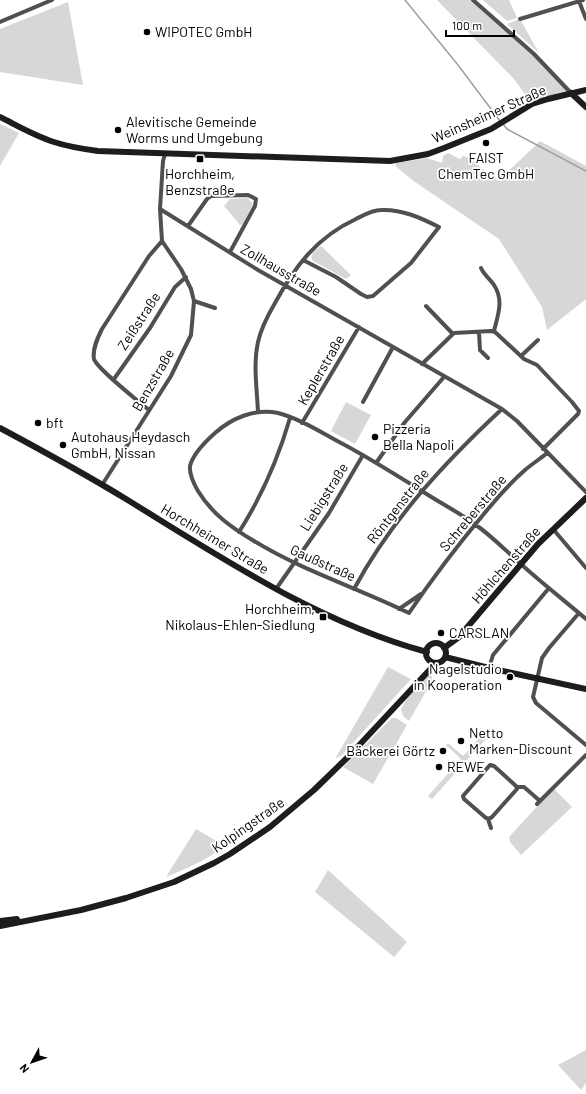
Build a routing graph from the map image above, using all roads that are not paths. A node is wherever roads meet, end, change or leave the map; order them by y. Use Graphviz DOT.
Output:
graph roads {
  1 [pos="36,0"];
  2 [pos="52,0"];
  3 [pos="473,0"];
  4 [pos="581,0"];
  5 [pos="38,5"];
  6 [pos="520,19"];
  7 [pos="586,19"];
  8 [pos="0,22"];
  9 [pos="586,90"];
  10 [pos="571,93"];
  11 [pos="586,107"];
  12 [pos="0,117"];
  13 [pos="165,154"];
  14 [pos="160,209"];
  15 [pos="188,226"];
  16 [pos="162,240"];
  17 [pos="230,252"];
  18 [pos="303,260"];
  19 [pos="481,268"];
  20 [pos="186,277"];
  21 [pos="285,285"];
  22 [pos="194,301"];
  23 [pos="426,306"];
  24 [pos="215,308"];
  25 [pos="358,327"];
  26 [pos="494,331"];
  27 [pos="479,332"];
  28 [pos="452,334"];
  29 [pos="538,340"];
  30 [pos="393,347"];
  31 [pos="521,356"];
  32 [pos="488,358"];
  33 [pos="422,364"];
  34 [pos="444,377"];
  35 [pos="114,379"];
  36 [pos="363,402"];
  37 [pos="502,409"];
  38 [pos="149,410"];
  39 [pos="258,412"];
  40 [pos="290,418"];
  41 [pos="302,423"];
  42 [pos="0,428"];
  43 [pos="543,449"];
  44 [pos="547,453"];
  45 [pos="363,455"];
  46 [pos="376,463"];
  47 [pos="102,484"];
  48 [pos="422,491"];
  49 [pos="586,492"];
  50 [pos="586,498"];
  51 [pos="475,524"];
  52 [pos="553,528"];
  53 [pos="239,532"];
  54 [pos="294,563"];
  55 [pos="521,564"];
  56 [pos="586,568"];
  57 [pos="549,588"];
  58 [pos="276,589"];
  59 [pos="354,589"];
  60 [pos="422,593"];
  61 [pos="399,609"];
  62 [pos="586,612"];
  63 [pos="582,616"];
  64 [pos="444,648"];
  65 [pos="428,655"];
  66 [pos="445,657"];
  67 [pos="436,663"];
  68 [pos="489,668"];
  69 [pos="422,678"];
  70 [pos="537,678"];
  71 [pos="586,689"];
  72 [pos="586,745"];
  73 [pos="586,755"];
  74 [pos="517,787"];
  75 [pos="488,819"];
  76 [pos="491,828"];
  77 [pos="43,918"];
  78 [pos="0,921"];
  79 [pos="0,926"];
  1 -- 5 [label="street"];
  2 -- 5 [label="street"];
  3 -- 10 [label="street"];
  4 -- 6 [label="street"];
  4 -- 7 [label="street"];
  5 -- 8 [label="street"];
  9 -- 10 [label="main road, Weinsheimer Straße"];
  10 -- 11 [label="main road"];
  10 -- 13 [label="main road, Weinsheimer Straße"];
  12 -- 13 [label="main road, Weinsheimer Straße"];
  13 -- 14 [label="street, Benzstraße"];
  14 -- 15 [label="street, Zollhausstraße"];
  14 -- 16 [label="street, Benzstraße"];
  15 -- 17 [label="street, Zollhausstraße"];
  15 -- 17 [label="street"];
  16 -- 20 [label="street, Benzstraße"];
  16 -- 35 [label="street"];
  17 -- 21 [label="street, Zollhausstraße"];
  18 -- 18 [label="street"];
  18 -- 21 [label="street"];
  19 -- 26 [label="street"];
  20 -- 22 [label="street, Benzstraße"];
  20 -- 35 [label="street, Zeißstraße"];
  21 -- 25 [label="street, Zollhausstraße"];
  21 -- 39 [label="street"];
  22 -- 24 [label="street"];
  22 -- 38 [label="street, Benzstraße"];
  23 -- 28 [label="street"];
  25 -- 30 [label="street, Zollhausstraße"];
  25 -- 41 [label="street, Keplerstraße"];
  26 -- 27 [label="street"];
  26 -- 31 [label="street"];
  27 -- 28 [label="street"];
  27 -- 32 [label="street"];
  28 -- 33 [label="street"];
  29 -- 31 [label="street"];
  30 -- 33 [label="street, Zollhausstraße"];
  30 -- 36 [label="street"];
  31 -- 43 [label="street"];
  33 -- 34 [label="street, Zollhausstraße"];
  34 -- 37 [label="street, Zollhausstraße"];
  34 -- 46 [label="street"];
  35 -- 38 [label="street"];
  37 -- 43 [label="street, Zollhausstraße"];
  37 -- 48 [label="street, Röntgenstraße"];
  38 -- 47 [label="street, Benzstraße"];
  39 -- 40 [label="street"];
  39 -- 53 [label="street, Gaußstraße"];
  40 -- 41 [label="street"];
  40 -- 53 [label="street"];
  41 -- 45 [label="street"];
  42 -- 47 [label="main road, Horchheimer Straße"];
  43 -- 44 [label="street, Zollhausstraße"];
  44 -- 49 [label="street, Zollhausstraße"];
  44 -- 51 [label="street, Schreberstraße"];
  45 -- 46 [label="street"];
  45 -- 54 [label="street, Liebigstraße"];
  46 -- 48 [label="street"];
  47 -- 58 [label="main road, Horchheimer Straße"];
  48 -- 51 [label="street"];
  48 -- 59 [label="street, Röntgenstraße"];
  50 -- 52 [label="main road, Höhlchenstraße"];
  51 -- 55 [label="street"];
  51 -- 60 [label="street, Schreberstraße"];
  52 -- 55 [label="main road, Höhlchenstraße"];
  52 -- 56 [label="street"];
  53 -- 54 [label="street, Gaußstraße"];
  54 -- 58 [label="street, Liebigstraße"];
  54 -- 59 [label="street, Gaußstraße"];
  55 -- 57 [label="street"];
  55 -- 64 [label="main road, Höhlchenstraße"];
  57 -- 63 [label="street"];
  57 -- 68 [label="street"];
  58 -- 65 [label="main road, Horchheimer Straße"];
  59 -- 61 [label="street, Gaußstraße"];
  60 -- 61 [label="street, Schreberstraße"];
  60 -- 61 [label="street, Schreberstraße"];
  62 -- 63 [label="street"];
  63 -- 70 [label="street"];
  64 -- 65 [label="main road"];
  64 -- 66 [label="main road"];
  65 -- 67 [label="main road"];
  65 -- 69 [label="main road, Kolpingstraße"];
  66 -- 67 [label="main road"];
  66 -- 68 [label="main road"];
  67 -- 69 [label="main road, Kolpingstraße"];
  68 -- 70 [label="main road"];
  69 -- 77 [label="main road, Kolpingstraße"];
  70 -- 71 [label="main road"];
  70 -- 72 [label="street"];
  73 -- 74 [label="street"];
  74 -- 75 [label="street"];
  74 -- 75 [label="street"];
  75 -- 76 [label="street"];
  77 -- 78 [label="main road, Kolpingstraße"];
  77 -- 79 [label="main road, Kolpingstraße"];
}
